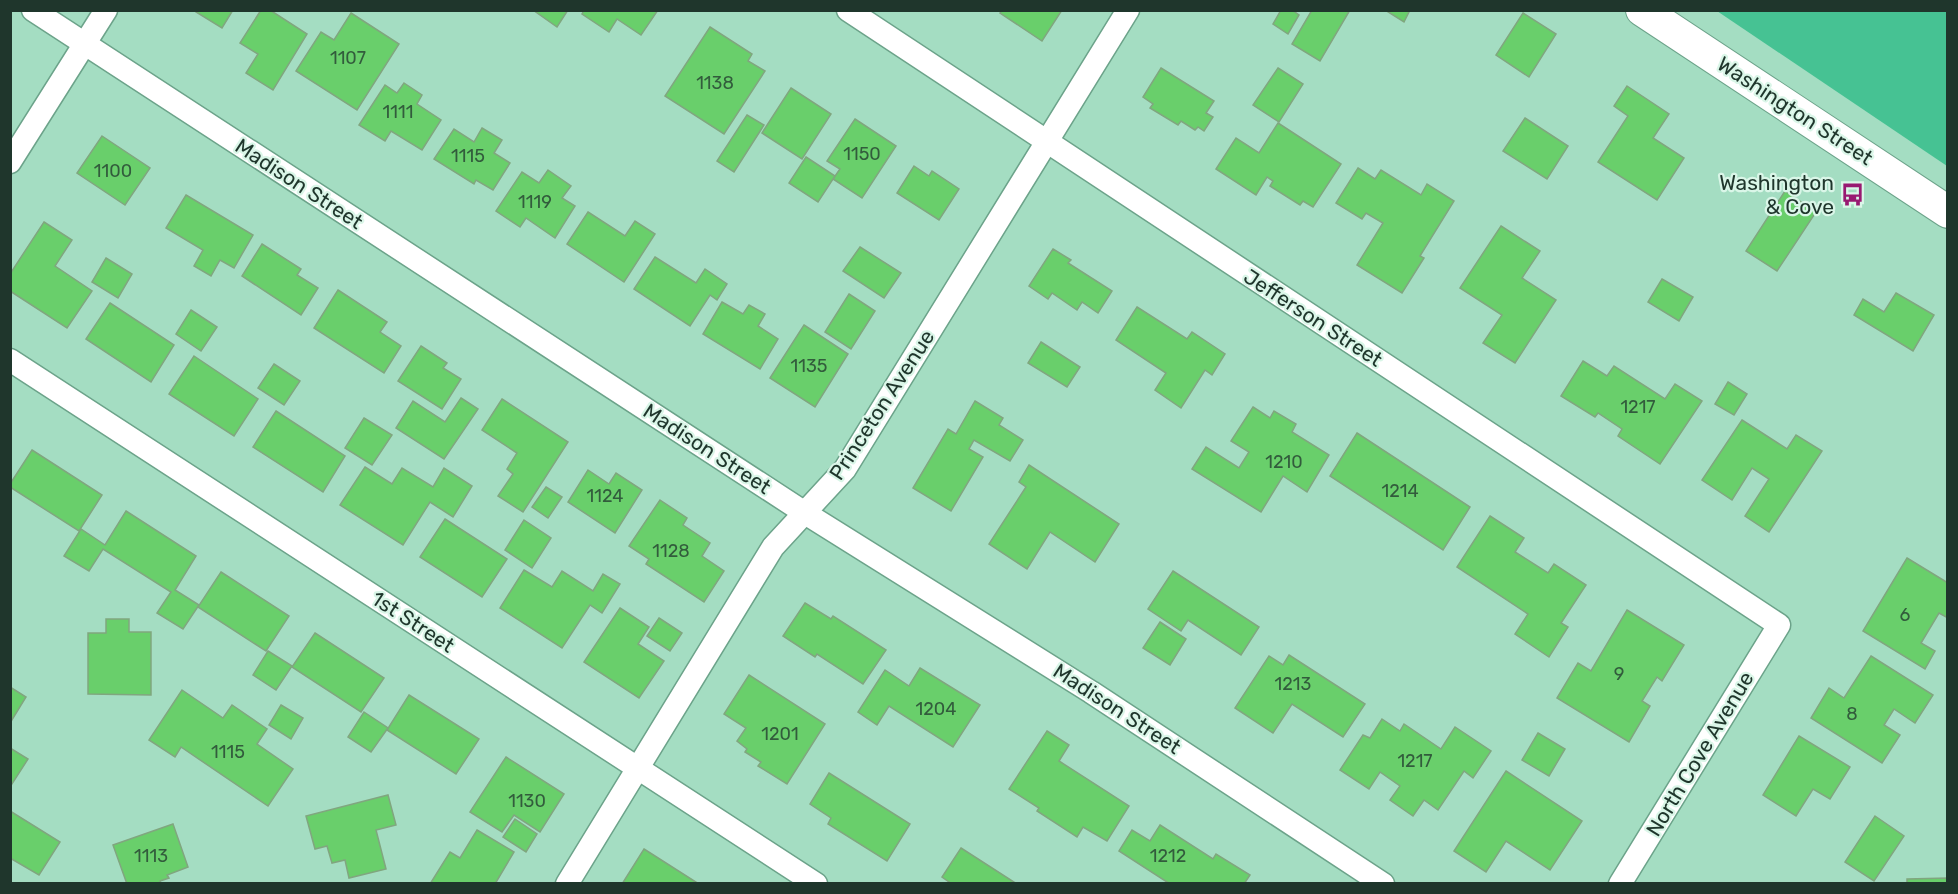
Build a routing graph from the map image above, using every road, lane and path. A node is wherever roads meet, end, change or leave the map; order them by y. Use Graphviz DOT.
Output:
graph roads {
  1 [pos="33,10"];
  2 [pos="105,10"];
  3 [pos="848,10"];
  4 [pos="1128,10"];
  5 [pos="1642,10"];
  6 [pos="85,44"];
  7 [pos="1047,142"];
  8 [pos="10,162"];
  9 [pos="1947,212"];
  10 [pos="10,360"];
  11 [pos="805,513"];
  12 [pos="1779,625"];
  13 [pos="637,768"];
  14 [pos="567,884"];
  15 [pos="816,884"];
  16 [pos="1383,884"];
  17 [pos="1620,884"];
  1 -- 6 [label="street, Madison Street"];
  2 -- 6 [label="street"];
  3 -- 7 [label="street, Jefferson Street"];
  4 -- 7 [label="street, Princeton Avenue"];
  5 -- 9 [label="street, Washington Street"];
  6 -- 8 [label="street"];
  6 -- 11 [label="street, Madison Street"];
  7 -- 11 [label="street, Princeton Avenue"];
  7 -- 12 [label="street, Jefferson Street"];
  10 -- 13 [label="street, 1st Street"];
  11 -- 13 [label="street, Princeton Avenue"];
  11 -- 16 [label="street, Madison Street"];
  12 -- 17 [label="street, North Cove Avenue"];
  13 -- 14 [label="street, Princeton Avenue"];
  13 -- 15 [label="street, 1st Street"];
}
